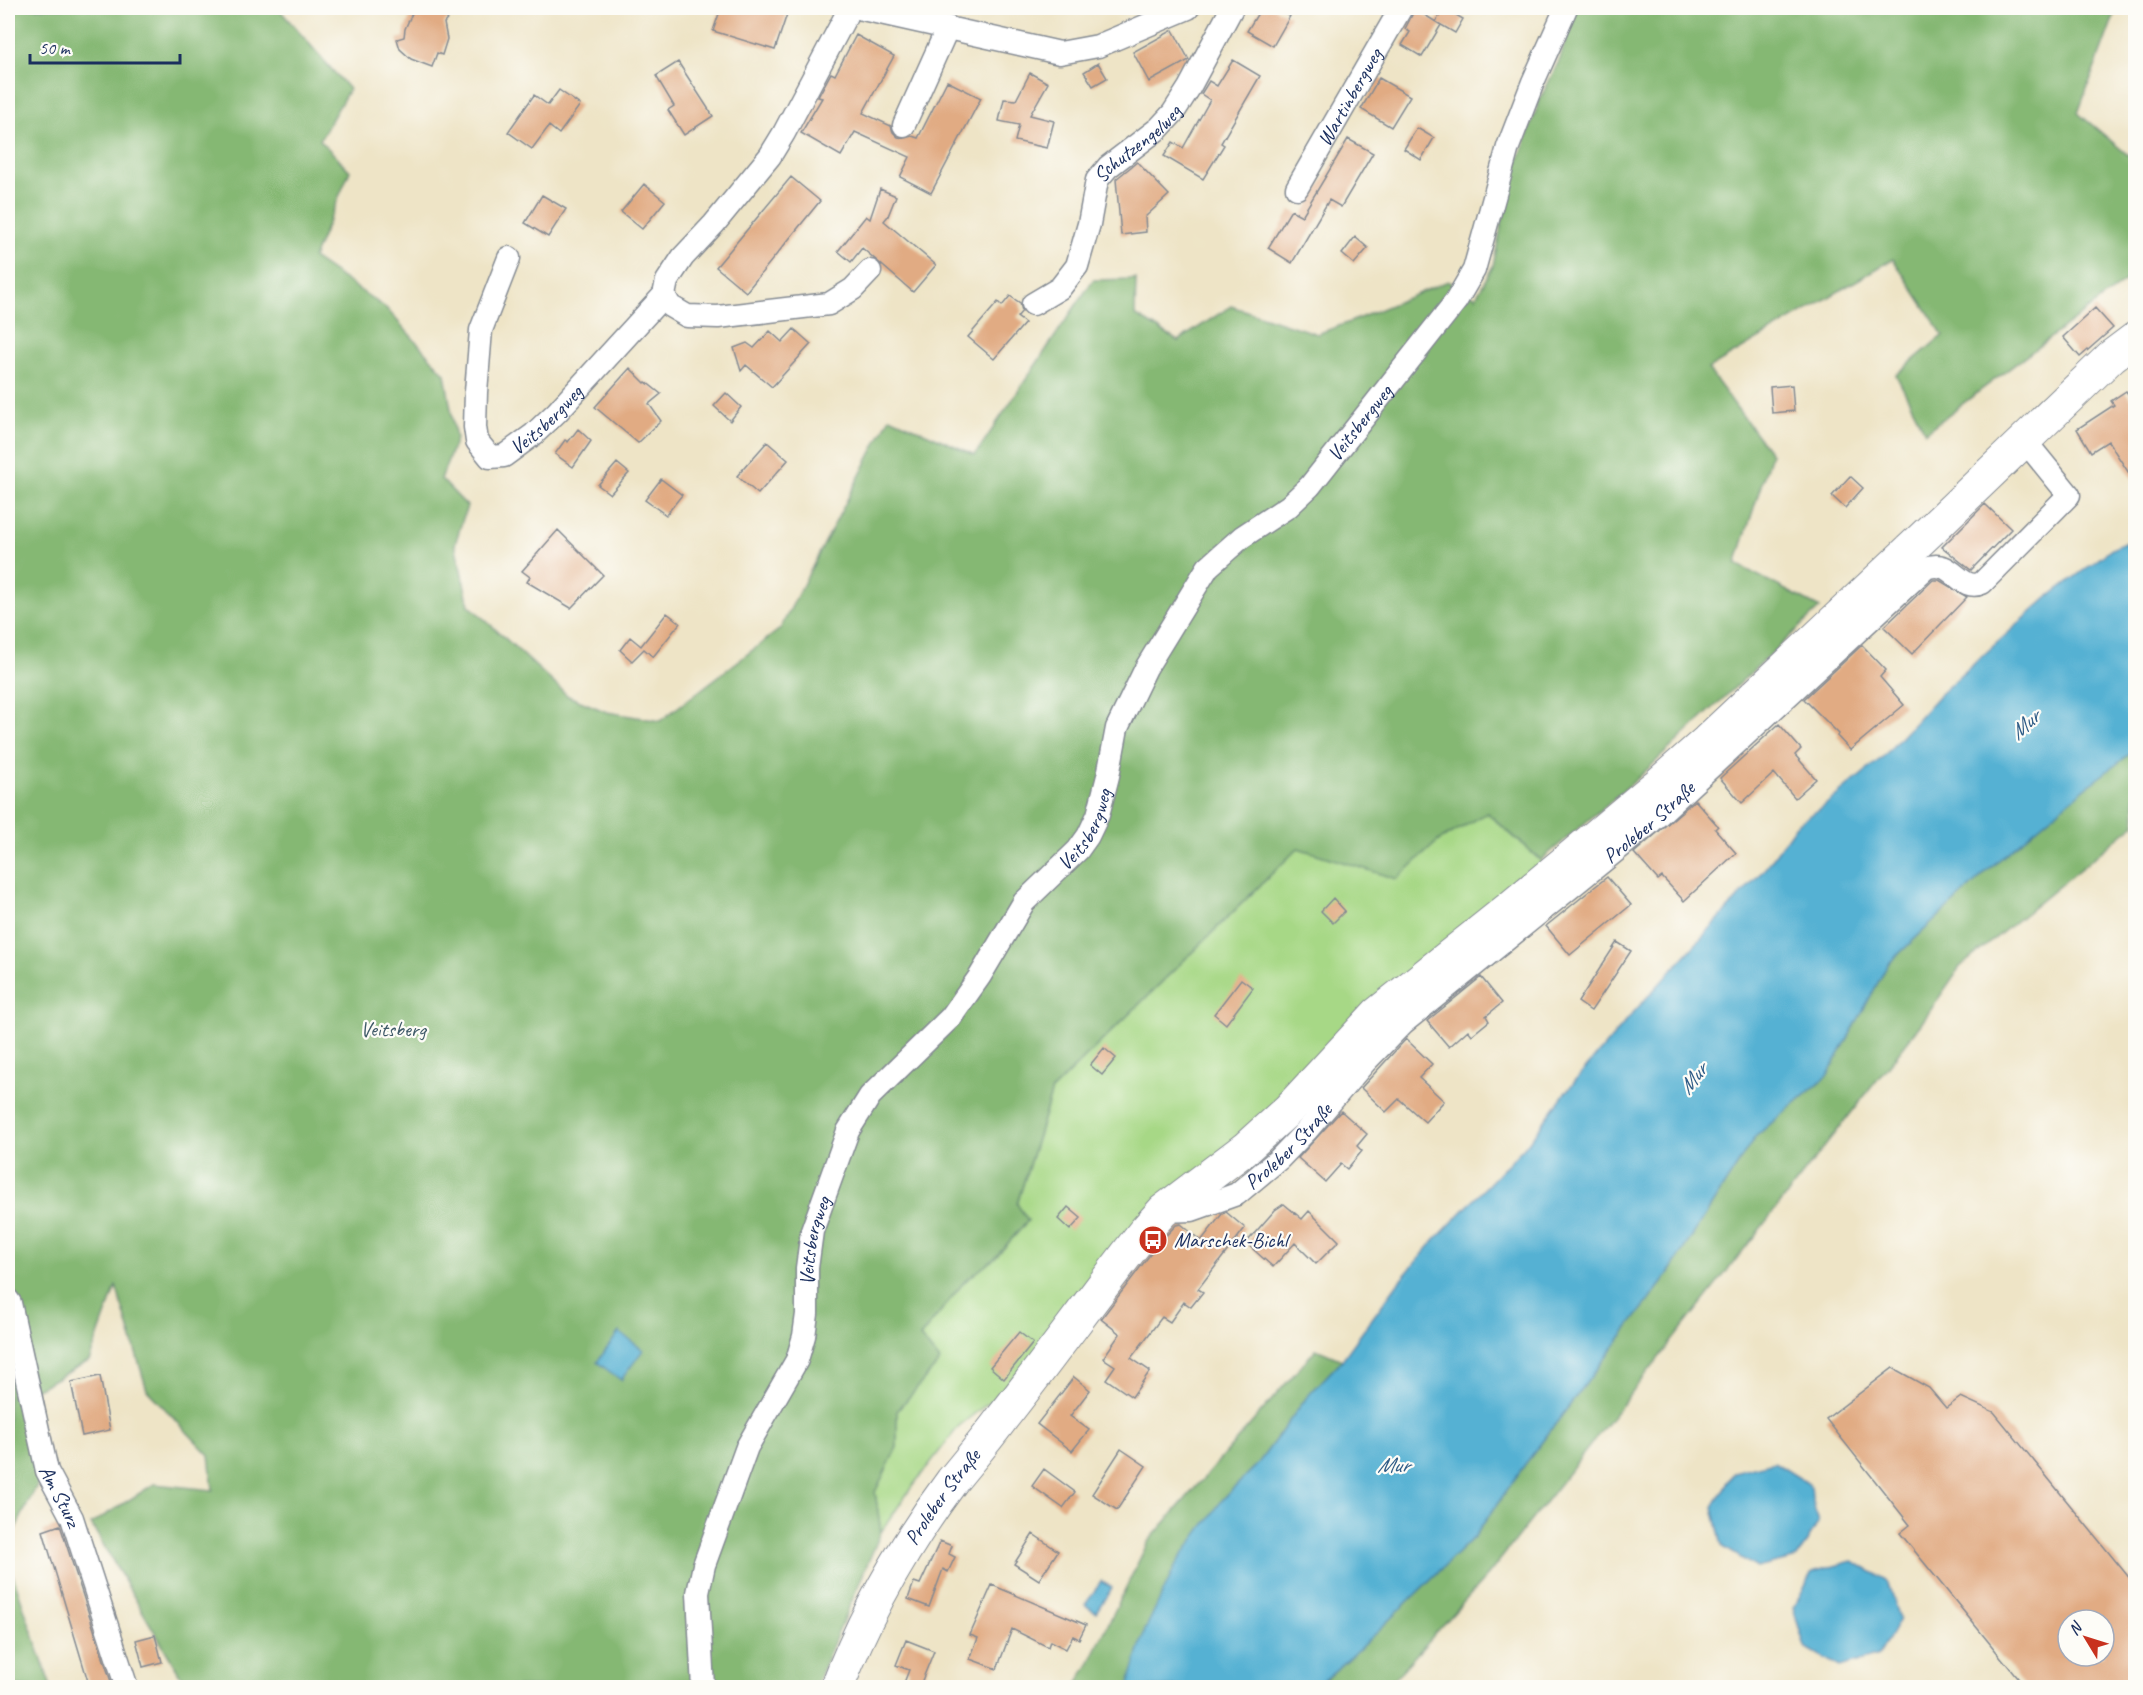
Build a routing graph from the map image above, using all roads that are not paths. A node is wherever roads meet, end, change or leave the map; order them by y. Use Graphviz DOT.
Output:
graph roads {
  1 [pos="850,8"];
  2 [pos="858,8"];
  3 [pos="1188,8"];
  4 [pos="1232,8"];
  5 [pos="1401,8"];
  6 [pos="1566,8"];
  7 [pos="948,27"];
  8 [pos="904,125"];
  9 [pos="1298,188"];
  10 [pos="509,258"];
  11 [pos="870,271"];
  12 [pos="663,295"];
  13 [pos="1033,304"];
  14 [pos="2136,338"];
  15 [pos="2025,441"];
  16 [pos="1163,1211"];
  17 [pos="8,1300"];
  18 [pos="127,1688"];
  19 [pos="703,1688"];
  20 [pos="837,1688"];
  1 -- 12 [label="street, Veitsbergweg"];
  2 -- 7 [label="street"];
  3 -- 7 [label="street"];
  4 -- 13 [label="street, Schutzengelweg"];
  5 -- 9 [label="street, Wartinbergweg"];
  6 -- 19 [label="street, Veitsbergweg"];
  7 -- 8 [label="street"];
  10 -- 12 [label="street, Veitsbergweg"];
  11 -- 12 [label="street"];
  14 -- 15 [label="main road, Proleber Straße"];
  15 -- 16 [label="main road, Proleber Straße"];
  15 -- 16 [label="street, Proleber Straße"];
  16 -- 20 [label="main road, Proleber Straße"];
  17 -- 18 [label="street, Am Sturz"];
}
